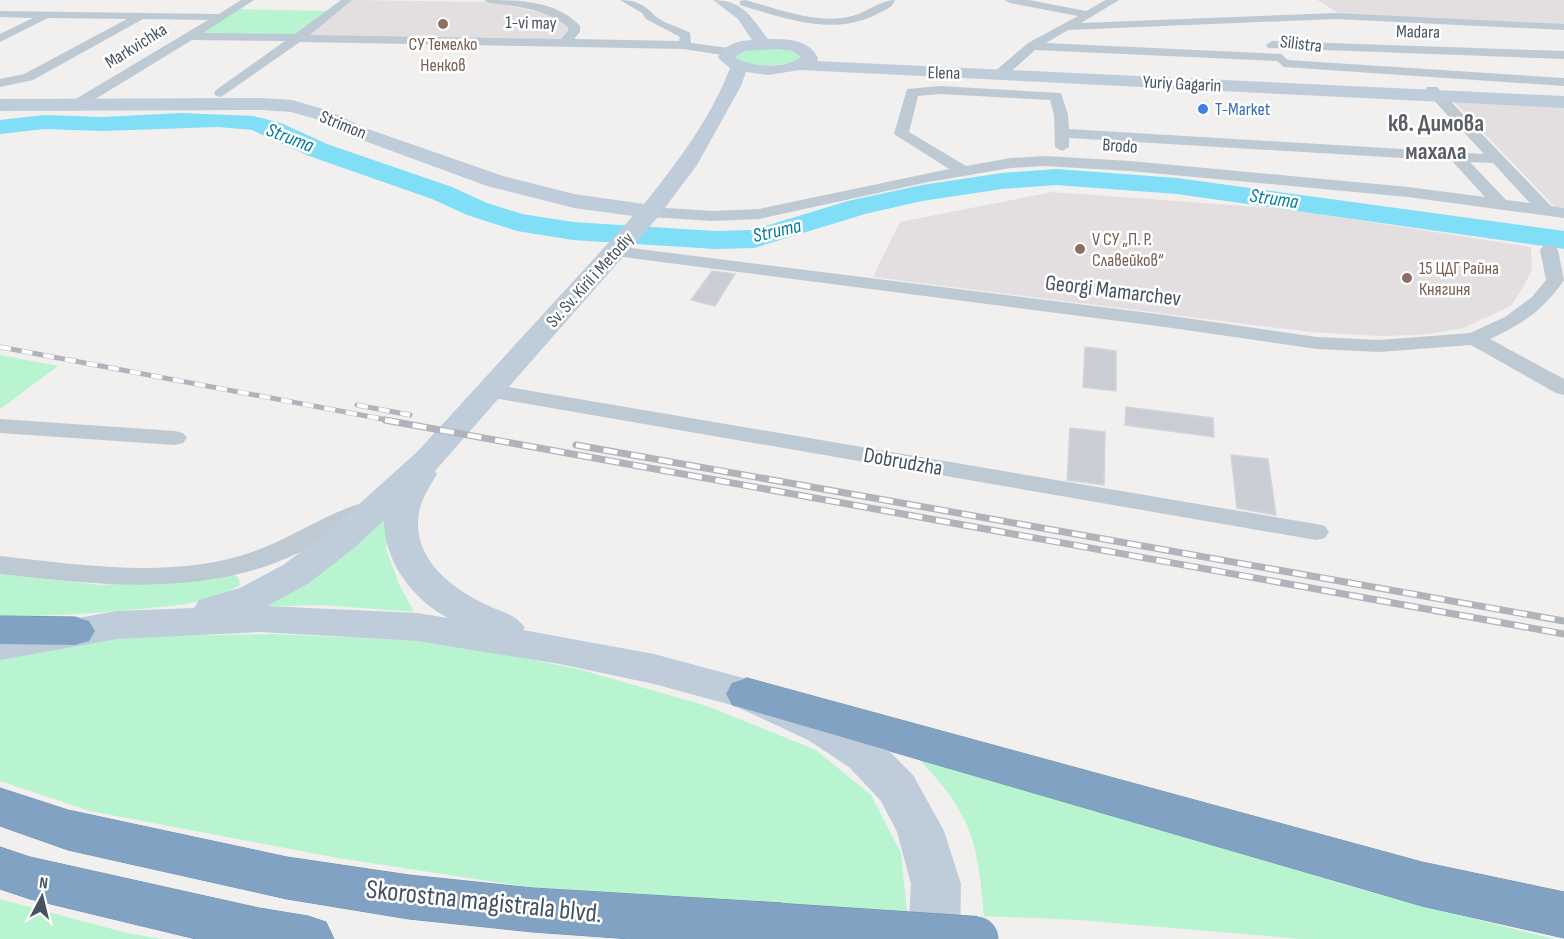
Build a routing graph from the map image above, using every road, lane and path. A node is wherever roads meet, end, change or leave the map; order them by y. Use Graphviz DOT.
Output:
graph roads {
  1 [pos="249,0"];
  2 [pos="347,0"];
  3 [pos="489,0"];
  4 [pos="625,0"];
  5 [pos="759,0"];
  6 [pos="890,0"];
  7 [pos="1010,0"];
  8 [pos="1114,0"];
  9 [pos="723,2"];
  10 [pos="68,5"];
  11 [pos="1316,5"];
  12 [pos="0,14"];
  13 [pos="48,14"];
  14 [pos="142,16"];
  15 [pos="1088,16"];
  16 [pos="1335,16"];
  17 [pos="219,17"];
  18 [pos="1251,19"];
  19 [pos="1497,23"];
  20 [pos="1067,27"];
  21 [pos="1564,27"];
  22 [pos="187,36"];
  23 [pos="0,38"];
  24 [pos="296,38"];
  25 [pos="566,41"];
  26 [pos="756,44"];
  27 [pos="685,45"];
  28 [pos="1272,45"];
  29 [pos="1032,46"];
  30 [pos="1536,54"];
  31 [pos="1564,55"];
  32 [pos="1281,58"];
  33 [pos="734,59"];
  34 [pos="805,61"];
  35 [pos="765,69"];
  36 [pos="1003,72"];
  37 [pos="1564,77"];
  38 [pos="1564,82"];
  39 [pos="0,83"];
  40 [pos="732,86"];
  41 [pos="221,93"];
  42 [pos="1435,93"];
  43 [pos="1564,97"];
  44 [pos="1564,102"];
  45 [pos="0,105"];
  46 [pos="74,106"];
  47 [pos="1061,133"];
  48 [pos="1458,158"];
  49 [pos="1497,159"];
  50 [pos="1062,162"];
  51 [pos="964,171"];
  52 [pos="1501,205"];
  53 [pos="1545,210"];
  54 [pos="1564,213"];
  55 [pos="675,214"];
  56 [pos="647,215"];
  57 [pos="619,247"];
  58 [pos="1549,250"];
  59 [pos="1474,339"];
  60 [pos="1564,388"];
  61 [pos="490,392"];
  62 [pos="0,426"];
  63 [pos="175,438"];
  64 [pos="429,459"];
  65 [pos="380,504"];
  66 [pos="1316,532"];
  67 [pos="0,565"];
  68 [pos="117,625"];
  69 [pos="0,630"];
  70 [pos="75,631"];
  71 [pos="0,646"];
  72 [pos="560,650"];
  73 [pos="747,694"];
  74 [pos="0,807"];
  75 [pos="0,868"];
  76 [pos="1564,915"];
  77 [pos="308,939"];
  78 [pos="934,939"];
  79 [pos="976,939"];
  1 -- 17 [label="street, Markvichka"];
  2 -- 24 [label="street"];
  3 -- 25 [label="street"];
  4 -- 27 [label="street"];
  5 -- 9 [label="street"];
  6 -- 9 [label="street"];
  7 -- 15 [label="street"];
  8 -- 15 [label="street"];
  9 -- 26 [label="main road"];
  10 -- 13 [label="street"];
  11 -- 16 [label="street"];
  12 -- 13 [label="street"];
  13 -- 14 [label="street"];
  13 -- 23 [label="street"];
  14 -- 17 [label="street"];
  14 -- 39 [label="street"];
  15 -- 20 [label="street"];
  16 -- 18 [label="street"];
  16 -- 19 [label="street"];
  17 -- 22 [label="street, Markvichka"];
  18 -- 20 [label="street"];
  18 -- 28 [label="street"];
  19 -- 21 [label="street"];
  19 -- 30 [label="street"];
  20 -- 29 [label="street"];
  22 -- 24 [label="street, 1-vi may"];
  22 -- 46 [label="street, Markvichka"];
  24 -- 25 [label="street, 1-vi may"];
  24 -- 41 [label="street"];
  25 -- 27 [label="street, 1-vi may"];
  26 -- 33 [label="main road"];
  26 -- 34 [label="main road"];
  27 -- 33 [label="street, 1-vi may"];
  28 -- 30 [label="street, Madara"];
  28 -- 32 [label="street"];
  29 -- 32 [label="street, Silistra"];
  29 -- 36 [label="street"];
  30 -- 31 [label="street, Madara"];
  30 -- 37 [label="street"];
  32 -- 38 [label="street, Silistra"];
  33 -- 35 [label="main road"];
  33 -- 40 [label="main road, Sv. Sv. Kiril i Metodiy"];
  34 -- 35 [label="main road"];
  34 -- 36 [label="main road, Yuriy Gagarin"];
  35 -- 40 [label="main road"];
  36 -- 42 [label="main road, Yuriy Gagarin"];
  40 -- 56 [label="main road, Sv. Sv. Kiril i Metodiy"];
  42 -- 43 [label="main road, Yuriy Gagarin"];
  42 -- 44 [label="main road, Yuriy Gagarin"];
  42 -- 49 [label="street"];
  45 -- 46 [label="main road, Strimon"];
  46 -- 56 [label="main road, Strimon"];
  47 -- 48 [label="street"];
  47 -- 50 [label="street"];
  47 -- 51 [label="street, Elena"];
  48 -- 49 [label="street"];
  48 -- 52 [label="street"];
  49 -- 53 [label="street"];
  50 -- 51 [label="street, Brodo"];
  50 -- 52 [label="street, Brodo"];
  51 -- 55 [label="street, Brodo"];
  52 -- 53 [label="street, Brodo"];
  53 -- 54 [label="street, Brodo"];
  55 -- 56 [label="street, Strimon"];
  56 -- 57 [label="main road, Sv. Sv. Kiril i Metodiy"];
  57 -- 59 [label="street, Georgi Mamarchev"];
  57 -- 61 [label="main road, Sv. Sv. Kiril i Metodiy"];
  58 -- 59 [label="street, Georgi Mamarchev"];
  59 -- 60 [label="street"];
  61 -- 64 [label="main road, Sv. Sv. Kiril i Metodiy"];
  61 -- 66 [label="street, Dobrudzha"];
  62 -- 63 [label="street"];
  64 -- 65 [label="main road, Sv. Sv. Kiril i Metodiy"];
  64 -- 72 [label="main road, Sv. Sv. Kiril i Metodiy"];
  65 -- 67 [label="street"];
  65 -- 68 [label="main road, Sv. Sv. Kiril i Metodiy"];
  68 -- 70 [label="main road"];
  68 -- 72 [label="main road"];
  69 -- 70 [label="highway"];
  70 -- 71 [label="main road"];
  72 -- 73 [label="main road"];
  73 -- 76 [label="highway"];
  73 -- 78 [label="main road"];
  74 -- 79 [label="highway, Skorostna magistrala blvd., bridge"];
  75 -- 77 [label="highway"];
}
